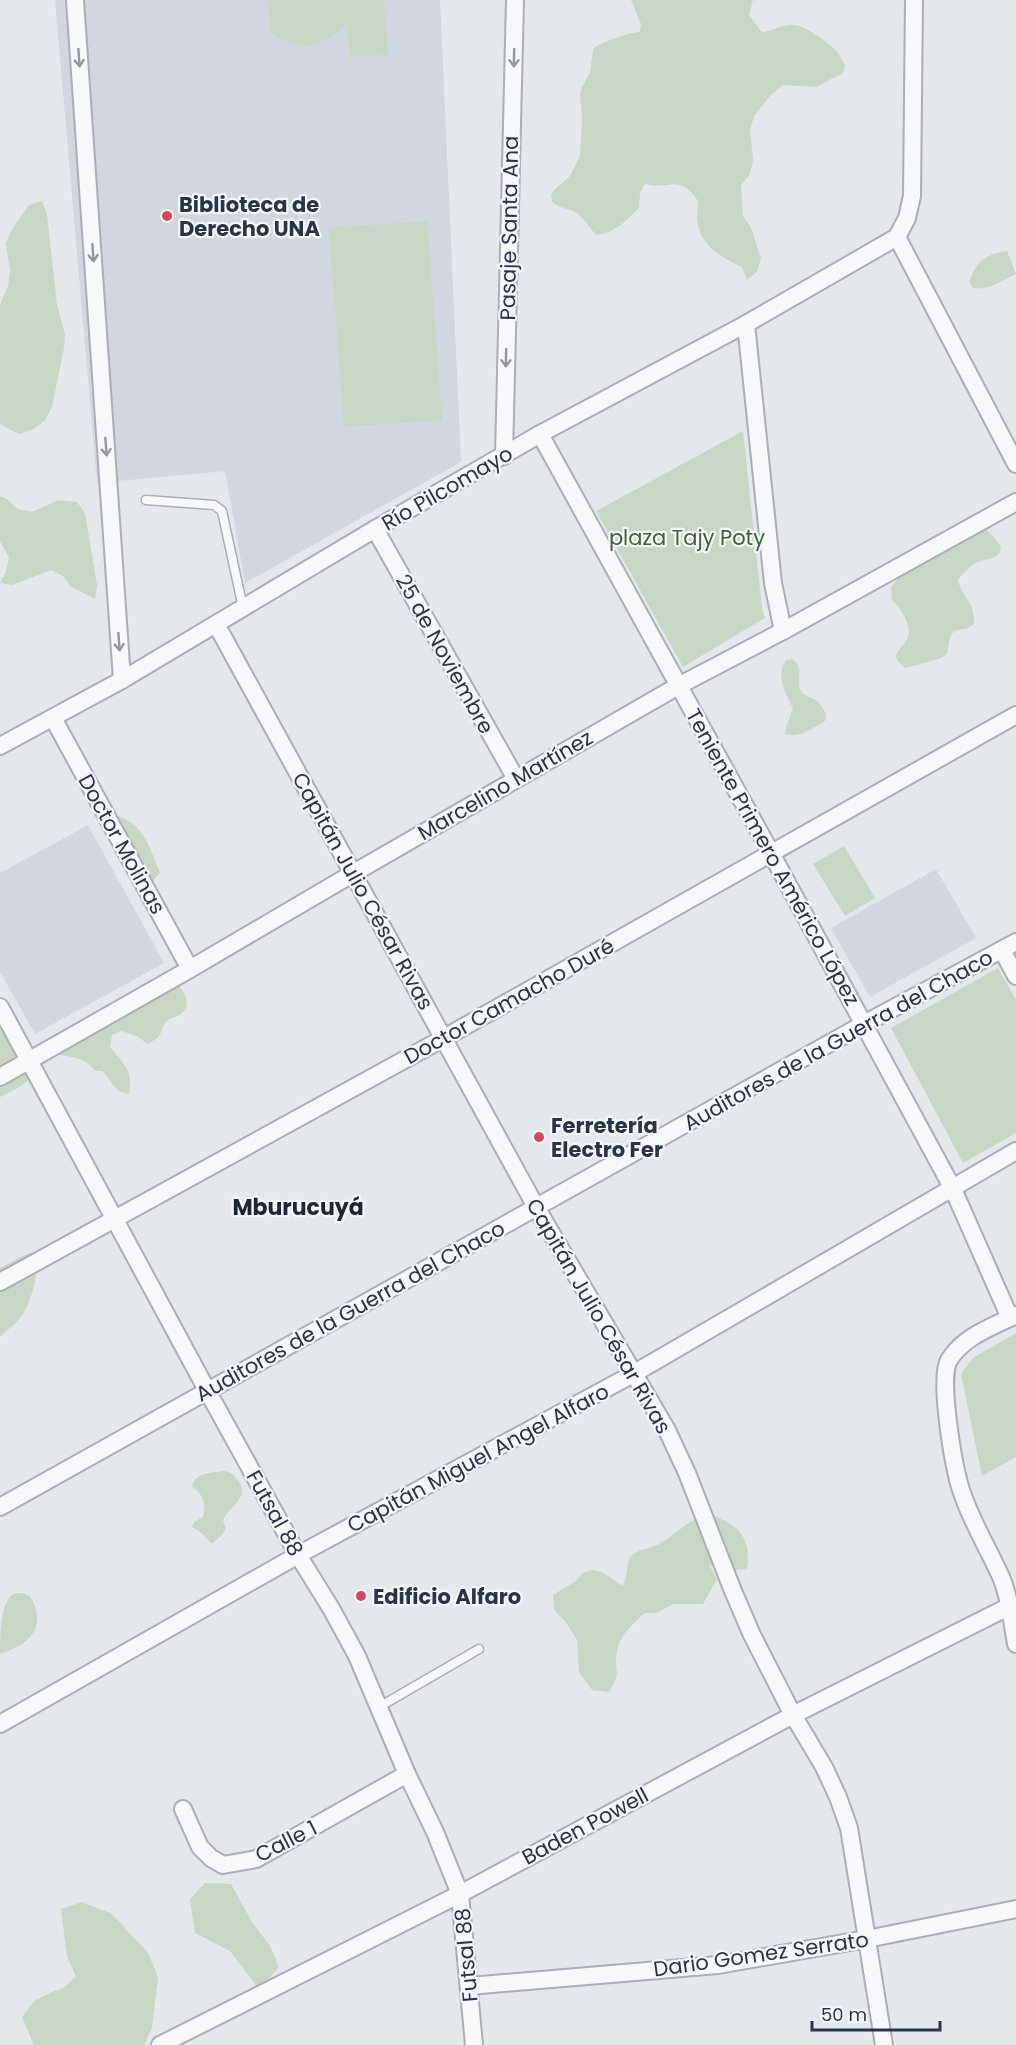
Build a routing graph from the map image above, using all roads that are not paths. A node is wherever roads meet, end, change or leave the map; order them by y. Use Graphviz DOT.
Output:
graph roads {
  1 [pos="75,0"];
  2 [pos="515,0"];
  3 [pos="914,0"];
  4 [pos="897,237"];
  5 [pos="747,324"];
  6 [pos="540,434"];
  7 [pos="504,456"];
  8 [pos="1016,464"];
  9 [pos="146,500"];
  10 [pos="1016,502"];
  11 [pos="375,529"];
  12 [pos="243,608"];
  13 [pos="216,624"];
  14 [pos="783,631"];
  15 [pos="122,680"];
  16 [pos="678,686"];
  17 [pos="1016,715"];
  18 [pos="53,718"];
  19 [pos="0,746"];
  20 [pos="516,779"];
  21 [pos="771,853"];
  22 [pos="352,874"];
  23 [pos="1009,946"];
  24 [pos="190,969"];
  25 [pos="1016,976"];
  26 [pos="0,1007"];
  27 [pos="864,1024"];
  28 [pos="444,1038"];
  29 [pos="29,1061"];
  30 [pos="0,1077"];
  31 [pos="1016,1151"];
  32 [pos="953,1189"];
  33 [pos="536,1207"];
  34 [pos="114,1219"];
  35 [pos="0,1282"];
  36 [pos="1013,1317"];
  37 [pos="633,1374"];
  38 [pos="208,1392"];
  39 [pos="0,1507"];
  40 [pos="298,1555"];
  41 [pos="1010,1606"];
  42 [pos="1016,1644"];
  43 [pos="479,1649"];
  44 [pos="379,1707"];
  45 [pos="793,1715"];
  46 [pos="0,1724"];
  47 [pos="407,1774"];
  48 [pos="183,1809"];
  49 [pos="460,1894"];
  50 [pos="1016,1909"];
  51 [pos="867,1940"];
  52 [pos="469,1986"];
  53 [pos="160,2045"];
  54 [pos="474,2045"];
  55 [pos="884,2045"];
  1 -- 15 [label="street, one-way"];
  2 -- 7 [label="street, Pasaje Santa Ana, one-way"];
  3 -- 4 [label="street"];
  4 -- 5 [label="street, Río Pilcomayo"];
  4 -- 8 [label="street"];
  5 -- 6 [label="street, Río Pilcomayo"];
  5 -- 14 [label="street"];
  6 -- 7 [label="street, Río Pilcomayo"];
  6 -- 16 [label="street, Teniente Primero Américo López"];
  7 -- 11 [label="street, Río Pilcomayo"];
  9 -- 12 [label="lane"];
  10 -- 14 [label="street, Marcelino Martínez"];
  11 -- 12 [label="street, Río Pilcomayo"];
  11 -- 20 [label="street, 25 de Noviembre"];
  12 -- 13 [label="street, Río Pilcomayo"];
  13 -- 15 [label="street, Río Pilcomayo"];
  13 -- 22 [label="street, Capitán Julio César Rivas"];
  14 -- 16 [label="street, Marcelino Martínez"];
  15 -- 18 [label="street, Río Pilcomayo"];
  16 -- 20 [label="street, Marcelino Martínez"];
  16 -- 21 [label="street, Teniente Primero Américo López"];
  17 -- 21 [label="street, Doctor Camacho Duré"];
  18 -- 19 [label="street, Río Pilcomayo"];
  18 -- 24 [label="street, Doctor Molinas"];
  20 -- 22 [label="street, Marcelino Martínez"];
  21 -- 27 [label="street, Teniente Primero Américo López"];
  21 -- 28 [label="street, Doctor Camacho Duré"];
  22 -- 24 [label="street, Marcelino Martínez"];
  22 -- 28 [label="street, Capitán Julio César Rivas"];
  23 -- 25 [label="street"];
  23 -- 27 [label="street, Auditores de la Guerra del Chaco"];
  24 -- 29 [label="street, Marcelino Martínez"];
  26 -- 29 [label="street, Futsal 88"];
  27 -- 32 [label="street, Teniente Primero Américo López"];
  27 -- 33 [label="street, Auditores de la Guerra del Chaco"];
  28 -- 33 [label="street, Capitán Julio César Rivas"];
  28 -- 34 [label="street, Doctor Camacho Duré"];
  29 -- 30 [label="street, Marcelino Martínez"];
  29 -- 34 [label="street, Futsal 88"];
  31 -- 32 [label="street, Capitán Miguel Angel Alfaro"];
  32 -- 36 [label="street, Teniente Primero Américo López"];
  32 -- 37 [label="street, Capitán Miguel Angel Alfaro"];
  33 -- 37 [label="street, Capitán Julio César Rivas"];
  33 -- 38 [label="street, Auditores de la Guerra del Chaco"];
  34 -- 35 [label="street, Doctor Camacho Duré"];
  34 -- 38 [label="street, Futsal 88"];
  36 -- 41 [label="street"];
  37 -- 40 [label="street, Capitán Miguel Angel Alfaro"];
  37 -- 45 [label="street, Capitán Julio César Rivas"];
  38 -- 39 [label="street, Auditores de la Guerra del Chaco"];
  38 -- 40 [label="street, Futsal 88"];
  40 -- 44 [label="street, Futsal 88"];
  40 -- 46 [label="street, Capitán Miguel Angel Alfaro"];
  41 -- 42 [label="street"];
  41 -- 45 [label="street, Baden Powell"];
  43 -- 44 [label="lane"];
  44 -- 47 [label="street, Futsal 88"];
  45 -- 49 [label="street, Baden Powell"];
  45 -- 51 [label="street, Capitán Julio César Rivas"];
  47 -- 48 [label="street, Calle 1"];
  47 -- 49 [label="street, Futsal 88"];
  49 -- 52 [label="street, Futsal 88"];
  49 -- 53 [label="street, Baden Powell"];
  50 -- 51 [label="street, Dario Gomez Serrato"];
  51 -- 52 [label="street, Dario Gomez Serrato"];
  51 -- 55 [label="street, Capitán Julio César Rivas"];
  52 -- 54 [label="street, Futsal 88"];
}
